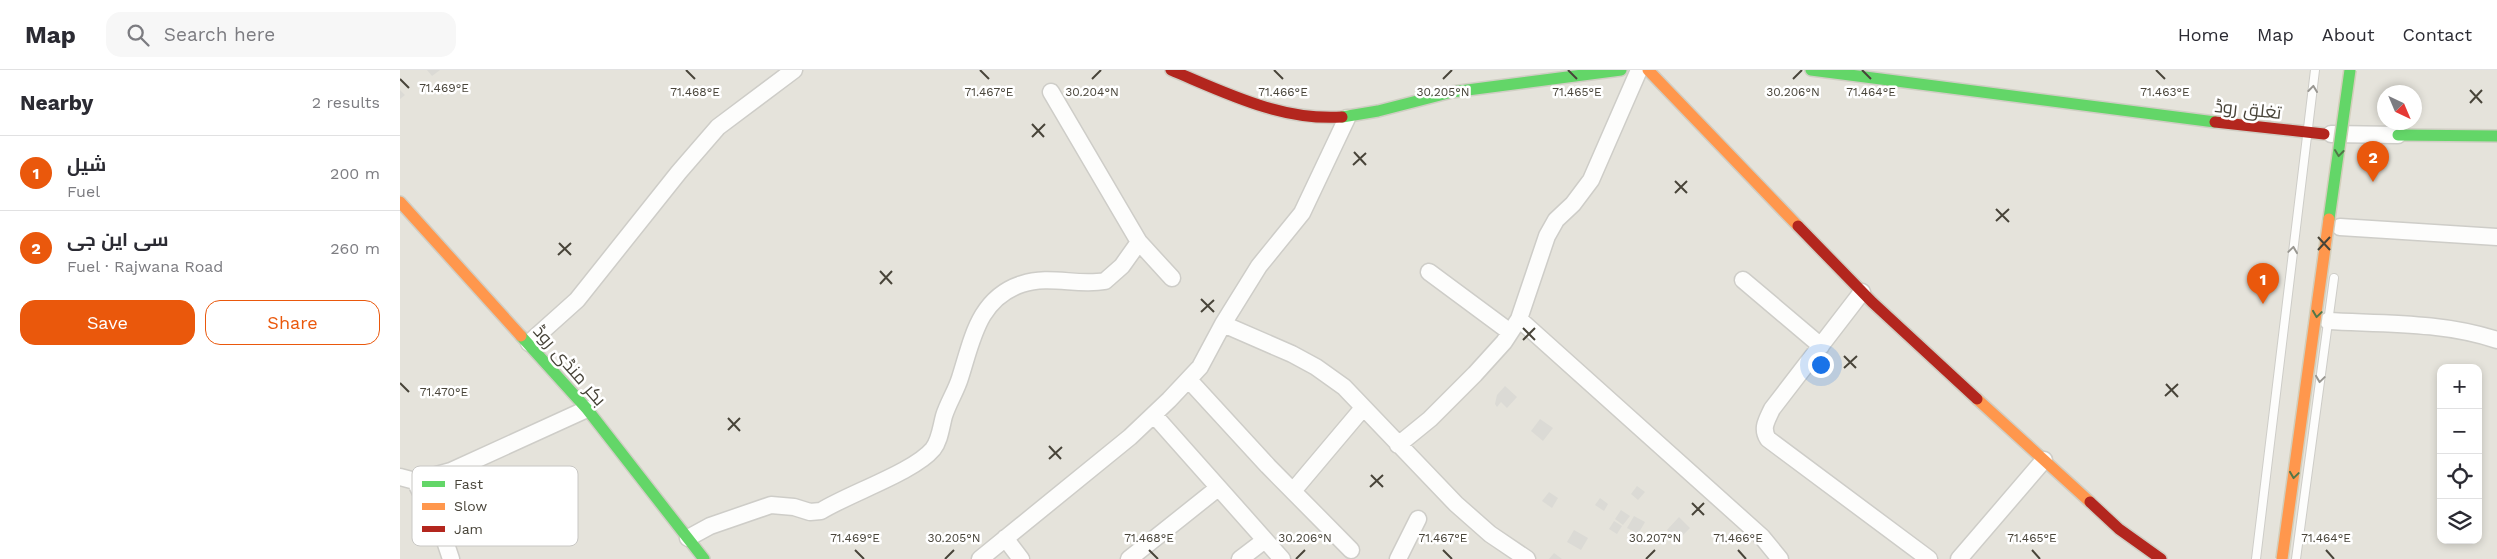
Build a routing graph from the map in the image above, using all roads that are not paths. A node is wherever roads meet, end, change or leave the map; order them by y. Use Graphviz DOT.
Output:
graph roads {
  1 [pos="794,70"];
  2 [pos="1172,70"];
  3 [pos="1622,70"];
  4 [pos="1639,70"];
  5 [pos="1648,70"];
  6 [pos="1811,70"];
  7 [pos="2315,70"];
  8 [pos="2350,70"];
  9 [pos="1889,74"];
  10 [pos="1051,92"];
  11 [pos="1347,118"];
  12 [pos="2307,132"];
  13 [pos="2324,135"];
  14 [pos="2398,135"];
  15 [pos="2497,136"];
  16 [pos="400,202"];
  17 [pos="2340,227"];
  18 [pos="2497,237"];
  19 [pos="1139,242"];
  20 [pos="2335,265"];
  21 [pos="1429,272"];
  22 [pos="1172,278"];
  23 [pos="1743,280"];
  24 [pos="1862,292"];
  25 [pos="2328,322"];
  26 [pos="1223,324"];
  27 [pos="1515,326"];
  28 [pos="2497,340"];
  29 [pos="529,343"];
  30 [pos="1821,346"];
  31 [pos="1189,380"];
  32 [pos="1364,408"];
  33 [pos="587,409"];
  34 [pos="1154,415"];
  35 [pos="2282,442"];
  36 [pos="1398,445"];
  37 [pos="2044,460"];
  38 [pos="462,466"];
  39 [pos="1218,488"];
  40 [pos="1292,491"];
  41 [pos="1418,519"];
  42 [pos="688,538"];
  43 [pos="1005,538"];
  44 [pos="1265,540"];
  45 [pos="447,546"];
  46 [pos="1352,550"];
  47 [pos="451,559"];
  48 [pos="704,559"];
  49 [pos="980,559"];
  50 [pos="1021,559"];
  51 [pos="1129,559"];
  52 [pos="1240,559"];
  53 [pos="1282,559"];
  54 [pos="1398,559"];
  55 [pos="1527,559"];
  56 [pos="1780,559"];
  57 [pos="1929,559"];
  58 [pos="1960,559"];
  59 [pos="2161,559"];
  60 [pos="2256,559"];
  61 [pos="2266,559"];
  62 [pos="2282,559"];
  63 [pos="2296,559"];
  1 -- 29 [label="street"];
  2 -- 11 [label="street"];
  3 -- 11 [label="street"];
  4 -- 27 [label="street"];
  5 -- 24 [label="street"];
  6 -- 9 [label="street, تغلق روڈ"];
  12 -- 7 [label="lane, one-way"];
  8 -- 62 [label="street, one-way, bridge"];
  9 -- 12 [label="street, تغلق روڈ"];
  10 -- 19 [label="street"];
  11 -- 26 [label="street"];
  12 -- 13 [label="street, تغلق روڈ"];
  60 -- 12 [label="lane, one-way"];
  13 -- 14 [label="street"];
  14 -- 15 [label="street"];
  16 -- 29 [label="street, بکر منڈی روڈ"];
  17 -- 18 [label="street"];
  19 -- 22 [label="street"];
  19 -- 42 [label="street"];
  20 -- 25 [label="lane"];
  21 -- 27 [label="street"];
  23 -- 30 [label="street"];
  24 -- 30 [label="street"];
  24 -- 37 [label="street"];
  25 -- 28 [label="street"];
  25 -- 63 [label="lane, one-way"];
  26 -- 31 [label="street"];
  26 -- 32 [label="street"];
  27 -- 36 [label="street"];
  27 -- 56 [label="street"];
  29 -- 33 [label="street, بکر منڈی روڈ"];
  30 -- 57 [label="street"];
  31 -- 34 [label="street"];
  31 -- 40 [label="street"];
  32 -- 36 [label="street"];
  32 -- 40 [label="street"];
  33 -- 38 [label="street"];
  33 -- 42 [label="street, بکر منڈی روڈ"];
  34 -- 39 [label="street"];
  34 -- 43 [label="street"];
  35 -- 61 [label="street"];
  36 -- 55 [label="street"];
  37 -- 58 [label="street"];
  37 -- 59 [label="street"];
  39 -- 44 [label="street"];
  39 -- 51 [label="street"];
  40 -- 46 [label="street"];
  41 -- 54 [label="street"];
  42 -- 48 [label="street, بکر منڈی روڈ"];
  43 -- 49 [label="street"];
  43 -- 50 [label="street"];
  44 -- 52 [label="street"];
  44 -- 53 [label="street"];
  45 -- 47 [label="street"];
}
